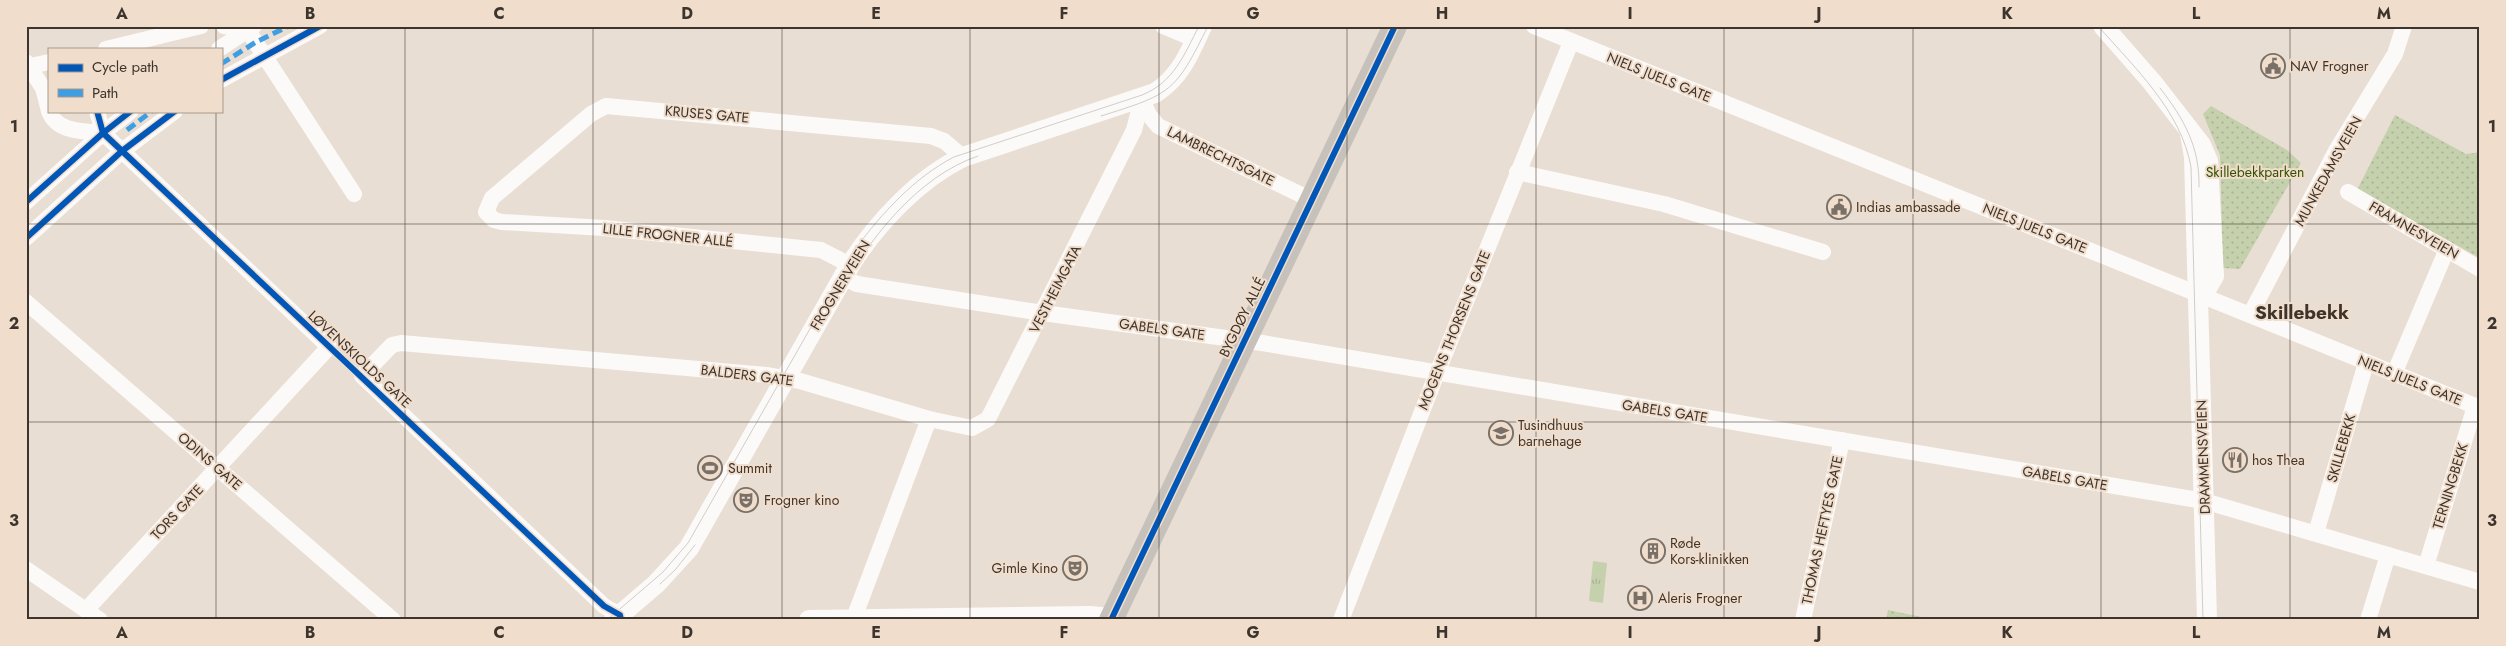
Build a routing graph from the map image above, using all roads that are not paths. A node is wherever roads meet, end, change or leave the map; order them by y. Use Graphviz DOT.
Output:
graph roads {
  1 [pos="201,26"];
  2 [pos="224,26"];
  3 [pos="320,26"];
  4 [pos="1163,26"];
  5 [pos="1395,26"];
  6 [pos="1534,26"];
  7 [pos="2102,26"];
  8 [pos="2404,26"];
  9 [pos="249,27"];
  10 [pos="1199,33"];
  11 [pos="1571,42"];
  12 [pos="110,48"];
  13 [pos="220,48"];
  14 [pos="264,55"];
  15 [pos="48,62"];
  16 [pos="28,65"];
  17 [pos="48,72"];
  18 [pos="222,79"];
  19 [pos="1142,99"];
  20 [pos="48,107"];
  21 [pos="49,112"];
  22 [pos="97,112"];
  23 [pos="130,112"];
  24 [pos="174,112"];
  25 [pos="103,133"];
  26 [pos="122,151"];
  27 [pos="963,157"];
  28 [pos="1517,172"];
  29 [pos="2348,192"];
  30 [pos="354,194"];
  31 [pos="1312,200"];
  32 [pos="26,202"];
  33 [pos="486,212"];
  34 [pos="26,238"];
  35 [pos="2447,249"];
  36 [pos="1823,252"];
  37 [pos="2480,268"];
  38 [pos="847,271"];
  39 [pos="2198,295"];
  40 [pos="26,302"];
  41 [pos="1043,313"];
  42 [pos="2250,315"];
  43 [pos="1244,341"];
  44 [pos="329,347"];
  45 [pos="2366,363"];
  46 [pos="1436,373"];
  47 [pos="2394,374"];
  48 [pos="362,376"];
  49 [pos="786,378"];
  50 [pos="2477,407"];
  51 [pos="929,419"];
  52 [pos="1842,440"];
  53 [pos="217,468"];
  54 [pos="2204,501"];
  55 [pos="2316,533"];
  56 [pos="2388,555"];
  57 [pos="2426,566"];
  58 [pos="26,568"];
  59 [pos="2480,582"];
  60 [pos="93,615"];
  61 [pos="854,618"];
  62 [pos="621,619"];
  63 [pos="1117,619"];
  64 [pos="393,620"];
  65 [pos="808,620"];
  66 [pos="825,620"];
  67 [pos="1341,620"];
  68 [pos="1802,620"];
  69 [pos="2207,620"];
  70 [pos="2368,620"];
  1 -- 12 [label="street"];
  2 -- 9 [label="street"];
  3 -- 14 [label="street"];
  4 -- 10 [label="street"];
  5 -- 31 [label="main road, BYGDØY ALLÉ"];
  6 -- 11 [label="street, NIELS JUELS GATE"];
  7 -- 39 [label="street, DRAMMENSVEIEN"];
  8 -- 42 [label="street, MUNKEDAMSVEIEN"];
  9 -- 13 [label="street"];
  9 -- 14 [label="street"];
  10 -- 19 [label="street, FROGNERVEIEN"];
  11 -- 28 [label="street, MOGENS THORSENS GATE"];
  11 -- 39 [label="street, NIELS JUELS GATE"];
  14 -- 18 [label="street"];
  14 -- 30 [label="street"];
  15 -- 16 [label="street"];
  16 -- 17 [label="street"];
  16 -- 20 [label="street"];
  19 -- 27 [label="street, FROGNERVEIEN"];
  19 -- 31 [label="street, LAMBRECHTSGATE"];
  19 -- 41 [label="street, VESTHEIMGATA"];
  21 -- 25 [label="street"];
  22 -- 25 [label="street"];
  23 -- 25 [label="street"];
  24 -- 26 [label="street"];
  25 -- 26 [label="street, LØVENSKIOLDS GATE"];
  25 -- 32 [label="street"];
  26 -- 34 [label="street"];
  26 -- 44 [label="street, LØVENSKIOLDS GATE"];
  27 -- 33 [label="street, KRUSES GATE"];
  27 -- 38 [label="street, FROGNERVEIEN"];
  28 -- 36 [label="street"];
  28 -- 46 [label="street, MOGENS THORSENS GATE"];
  29 -- 35 [label="street, FRAMNESVEIEN"];
  31 -- 43 [label="main road, BYGDØY ALLÉ"];
  33 -- 38 [label="street, LILLE FROGNER ALLÉ"];
  35 -- 37 [label="street, FRAMNESVEIEN"];
  35 -- 47 [label="street"];
  38 -- 41 [label="street, GABELS GATE"];
  38 -- 49 [label="street, FROGNERVEIEN"];
  39 -- 42 [label="street, NIELS JUELS GATE"];
  39 -- 54 [label="street, DRAMMENSVEIEN"];
  40 -- 53 [label="street, ODINS GATE"];
  41 -- 43 [label="street, GABELS GATE"];
  41 -- 51 [label="street, VESTHEIMGATA"];
  42 -- 45 [label="street, NIELS JUELS GATE"];
  43 -- 46 [label="street, GABELS GATE"];
  43 -- 63 [label="main road, BYGDØY ALLÉ"];
  44 -- 53 [label="street, TORS GATE"];
  45 -- 47 [label="street, NIELS JUELS GATE"];
  45 -- 55 [label="street, SKILLEBEKK"];
  46 -- 52 [label="street, GABELS GATE"];
  46 -- 67 [label="street, MOGENS THORSENS GATE"];
  47 -- 50 [label="street, NIELS JUELS GATE"];
  48 -- 49 [label="street, BALDERS GATE"];
  48 -- 62 [label="street, LØVENSKIOLDS GATE"];
  49 -- 51 [label="street, BALDERS GATE"];
  49 -- 62 [label="street, FROGNERVEIEN"];
  50 -- 57 [label="street, TERNINGBEKK"];
  51 -- 61 [label="street"];
  52 -- 54 [label="street, GABELS GATE"];
  52 -- 68 [label="street, THOMAS HEFTYES GATE"];
  53 -- 60 [label="street, TORS GATE"];
  53 -- 64 [label="street, ODINS GATE"];
  54 -- 55 [label="street, GABELS GATE"];
  54 -- 69 [label="street, DRAMMENSVEIEN"];
  55 -- 56 [label="street, GABELS GATE"];
  56 -- 57 [label="street, GABELS GATE"];
  56 -- 70 [label="street"];
  57 -- 59 [label="street, GABELS GATE"];
  58 -- 60 [label="street"];
  61 -- 63 [label="street"];
  61 -- 66 [label="street"];
  65 -- 66 [label="street"];
}
